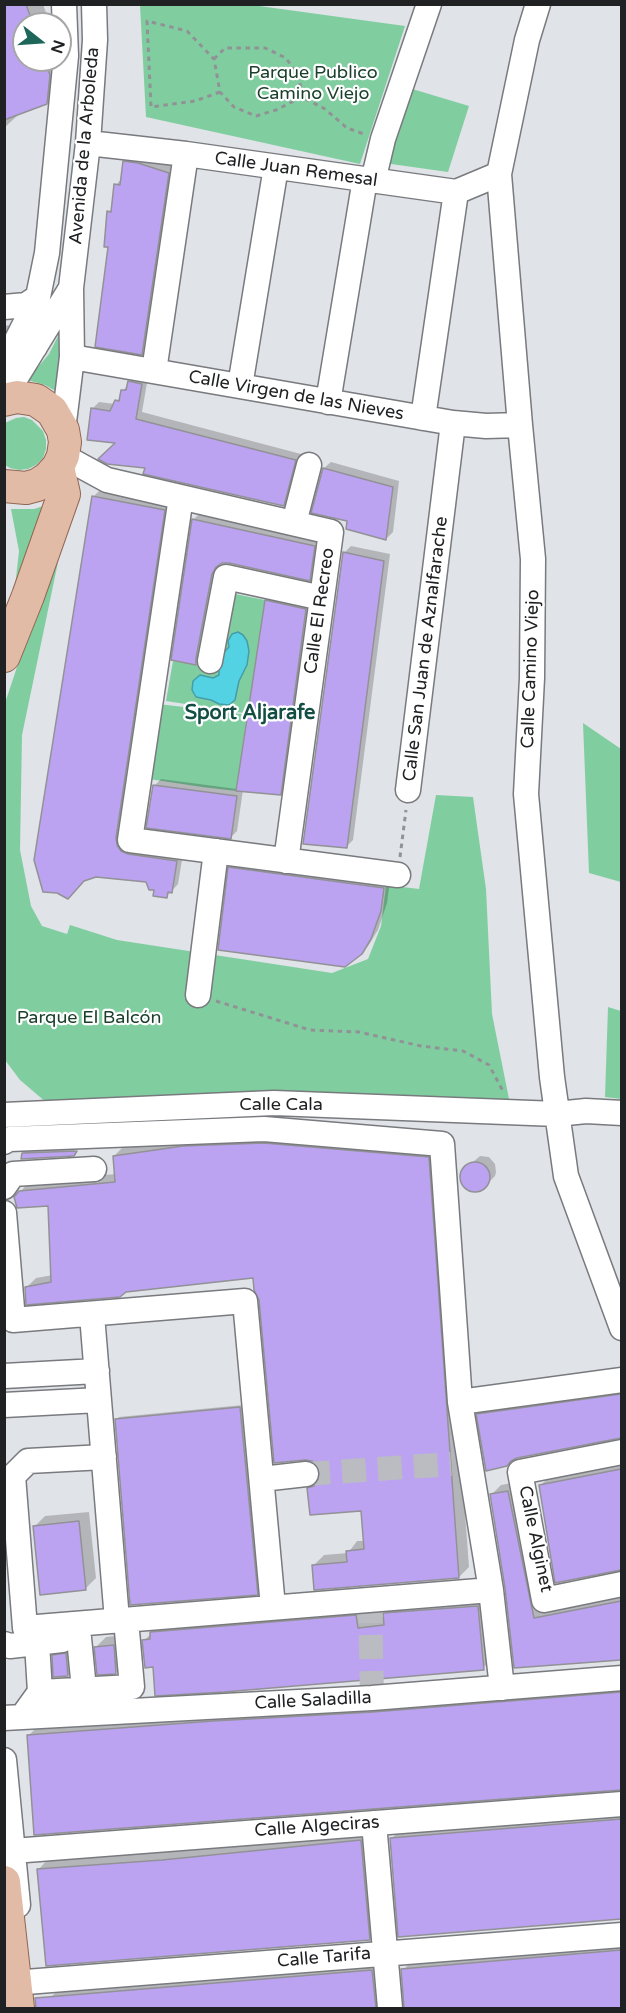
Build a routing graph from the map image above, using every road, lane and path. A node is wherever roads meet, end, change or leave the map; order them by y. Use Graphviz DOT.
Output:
graph roads {
  1 [pos="94,4"];
  2 [pos="429,4"];
  3 [pos="538,4"];
  4 [pos="62,6"];
  5 [pos="214,59"];
  6 [pos="220,92"];
  7 [pos="302,97"];
  8 [pos="383,139"];
  9 [pos="88,143"];
  10 [pos="186,154"];
  11 [pos="276,167"];
  12 [pos="499,174"];
  13 [pos="369,180"];
  14 [pos="456,192"];
  15 [pos="71,288"];
  16 [pos="38,297"];
  17 [pos="4,308"];
  18 [pos="29,337"];
  19 [pos="72,357"];
  20 [pos="4,365"];
  21 [pos="154,371"];
  22 [pos="240,386"];
  23 [pos="4,399"];
  24 [pos="328,402"];
  25 [pos="423,418"];
  26 [pos="453,423"];
  27 [pos="520,425"];
  28 [pos="61,451"];
  29 [pos="309,465"];
  30 [pos="4,486"];
  31 [pos="182,497"];
  32 [pos="294,523"];
  33 [pos="322,597"];
  34 [pos="4,656"];
  35 [pos="210,661"];
  36 [pos="408,790"];
  37 [pos="216,851"];
  38 [pos="286,861"];
  39 [pos="398,875"];
  40 [pos="198,995"];
  41 [pos="505,1094"];
  42 [pos="621,1113"];
  43 [pos="557,1114"];
  44 [pos="4,1115"];
  45 [pos="4,1142"];
  46 [pos="94,1169"];
  47 [pos="4,1187"];
  48 [pos="4,1213"];
  49 [pos="92,1315"];
  50 [pos="9,1323"];
  51 [pos="621,1328"];
  52 [pos="97,1371"];
  53 [pos="4,1376"];
  54 [pos="621,1380"];
  55 [pos="99,1400"];
  56 [pos="460,1402"];
  57 [pos="4,1405"];
  58 [pos="621,1452"];
  59 [pos="104,1457"];
  60 [pos="306,1474"];
  61 [pos="262,1479"];
  62 [pos="621,1584"];
  63 [pos="491,1590"];
  64 [pos="273,1607"];
  65 [pos="124,1625"];
  66 [pos="79,1638"];
  67 [pos="23,1640"];
  68 [pos="621,1678"];
  69 [pos="502,1688"];
  70 [pos="84,1689"];
  71 [pos="27,1711"];
  72 [pos="4,1760"];
  73 [pos="621,1804"];
  74 [pos="374,1823"];
  75 [pos="13,1851"];
  76 [pos="4,1882"];
  77 [pos="621,1935"];
  78 [pos="385,1953"];
  79 [pos="22,1995"];
  80 [pos="30,2008"];
  81 [pos="390,2008"];
  1 -- 9 [label="street, Avenida de la Arboleda"];
  2 -- 8 [label="street"];
  3 -- 12 [label="street, Calle Camino Viejo"];
  4 -- 16 [label="street"];
  5 -- 6 [label="path"];
  5 -- 6 [label="path"];
  5 -- 7 [label="path"];
  6 -- 7 [label="path"];
  7 -- 8 [label="path"];
  8 -- 13 [label="street"];
  9 -- 10 [label="street, Calle Juan Remesal"];
  9 -- 15 [label="street, Avenida de la Arboleda"];
  10 -- 11 [label="street, Calle Juan Remesal"];
  10 -- 21 [label="street"];
  11 -- 13 [label="street, Calle Juan Remesal"];
  11 -- 22 [label="street"];
  12 -- 14 [label="street"];
  12 -- 27 [label="street, Calle Camino Viejo"];
  13 -- 14 [label="street, Calle Juan Remesal"];
  13 -- 24 [label="street"];
  14 -- 25 [label="street"];
  15 -- 18 [label="street"];
  15 -- 19 [label="street, Avenida de la Arboleda"];
  16 -- 17 [label="street"];
  16 -- 18 [label="street"];
  17 -- 18 [label="street"];
  18 -- 20 [label="street"];
  18 -- 23 [label="street"];
  19 -- 21 [label="street, Calle Virgen de las Nieves"];
  19 -- 28 [label="street, Avenida de la Arboleda"];
  21 -- 22 [label="street, Calle Virgen de las Nieves"];
  22 -- 24 [label="street, Calle Virgen de las Nieves"];
  23 -- 28 [label="main road"];
  24 -- 25 [label="street, Calle Virgen de las Nieves"];
  25 -- 26 [label="street, Calle Virgen de las Nieves"];
  26 -- 27 [label="street, Calle Virgen de las Nieves"];
  26 -- 36 [label="street, Calle San Juan de Aznalfarache"];
  27 -- 43 [label="street, Calle Camino Viejo"];
  28 -- 30 [label="main road"];
  28 -- 31 [label="street, Calle El Recreo"];
  28 -- 34 [label="main road"];
  29 -- 32 [label="street"];
  31 -- 32 [label="street, Calle El Recreo"];
  31 -- 37 [label="street"];
  32 -- 33 [label="street, Calle El Recreo"];
  33 -- 35 [label="street"];
  33 -- 38 [label="street, Calle El Recreo"];
  36 -- 39 [label="path, Calle San Juan de Aznalfarache"];
  37 -- 38 [label="street"];
  37 -- 40 [label="street"];
  38 -- 39 [label="street"];
  40 -- 41 [label="path"];
  42 -- 43 [label="street, Calle Cala"];
  43 -- 44 [label="street, Calle Cala"];
  43 -- 51 [label="street, Calle Camino Viejo"];
  45 -- 56 [label="street"];
  46 -- 47 [label="street"];
  48 -- 50 [label="street"];
  49 -- 50 [label="street"];
  49 -- 52 [label="street"];
  49 -- 61 [label="street"];
  52 -- 53 [label="street"];
  52 -- 55 [label="street"];
  54 -- 56 [label="street"];
  55 -- 57 [label="street"];
  55 -- 59 [label="street"];
  56 -- 63 [label="street"];
  58 -- 62 [label="street, Calle Alginet"];
  59 -- 65 [label="street"];
  59 -- 67 [label="street"];
  60 -- 61 [label="street"];
  61 -- 64 [label="street"];
  63 -- 64 [label="street"];
  63 -- 69 [label="street"];
  64 -- 65 [label="street"];
  65 -- 66 [label="street"];
  65 -- 67 [label="street"];
  65 -- 70 [label="street"];
  66 -- 67 [label="street"];
  66 -- 70 [label="street"];
  67 -- 71 [label="street"];
  68 -- 69 [label="street, Calle Saladilla"];
  69 -- 71 [label="street, Calle Saladilla"];
  70 -- 71 [label="street"];
  72 -- 75 [label="street"];
  73 -- 74 [label="street, Calle Algeciras"];
  74 -- 75 [label="street, Calle Algeciras"];
  74 -- 78 [label="street"];
  75 -- 79 [label="street"];
  76 -- 79 [label="main road"];
  77 -- 78 [label="street, Calle Tarifa"];
  78 -- 79 [label="street, Calle Tarifa"];
  78 -- 81 [label="street"];
  79 -- 80 [label="street"];
}
